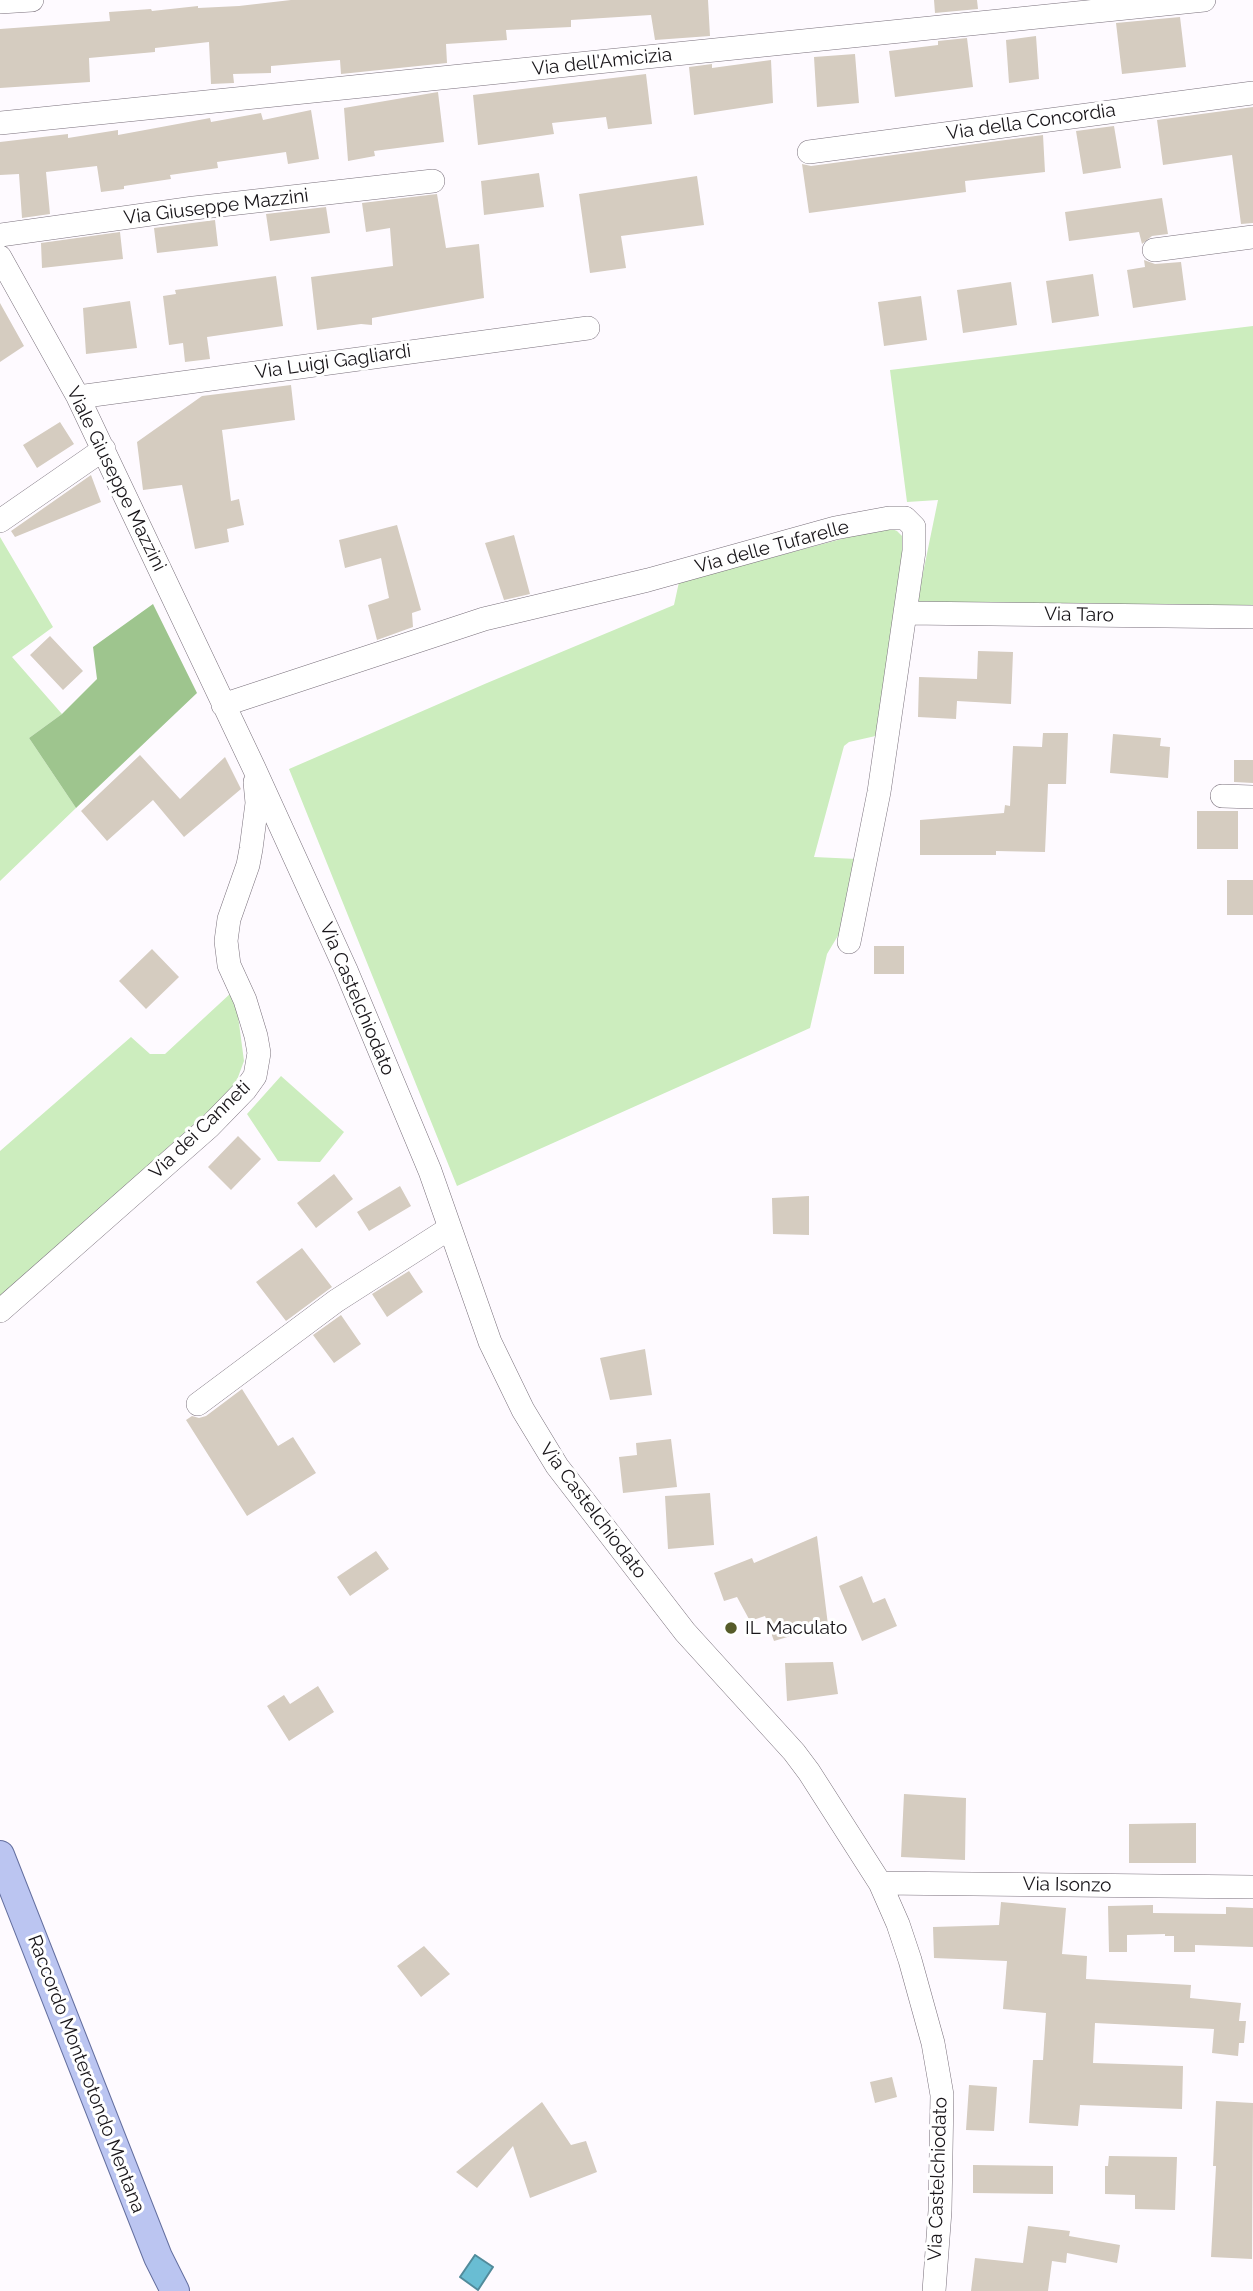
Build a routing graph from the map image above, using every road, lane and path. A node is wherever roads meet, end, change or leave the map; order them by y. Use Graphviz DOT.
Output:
graph roads {
  1 [pos="32,0"];
  2 [pos="1204,0"];
  3 [pos="0,2"];
  4 [pos="1253,93"];
  5 [pos="0,123"];
  6 [pos="809,152"];
  7 [pos="433,181"];
  8 [pos="0,235"];
  9 [pos="1253,237"];
  10 [pos="1154,250"];
  11 [pos="0,257"];
  12 [pos="588,328"];
  13 [pos="78,397"];
  14 [pos="103,449"];
  15 [pos="0,521"];
  16 [pos="905,613"];
  17 [pos="1253,617"];
  18 [pos="223,705"];
  19 [pos="254,768"];
  20 [pos="1222,796"];
  21 [pos="1253,797"];
  22 [pos="849,942"];
  23 [pos="450,1228"];
  24 [pos="0,1311"];
  25 [pos="198,1404"];
  26 [pos="0,1856"];
  27 [pos="880,1883"];
  28 [pos="1253,1887"];
  29 [pos="175,2291"];
  30 [pos="934,2291"];
  1 -- 3 [label="street"];
  2 -- 5 [label="street, Via dell'Amicizia"];
  4 -- 6 [label="street, Via della Concordia"];
  7 -- 8 [label="street, Via Giuseppe Mazzini"];
  9 -- 10 [label="street"];
  11 -- 13 [label="street, Viale Giuseppe Mazzini"];
  12 -- 13 [label="street, Via Luigi Gagliardi"];
  13 -- 14 [label="street, Viale Giuseppe Mazzini"];
  14 -- 15 [label="street"];
  14 -- 18 [label="street, Viale Giuseppe Mazzini"];
  16 -- 17 [label="street, Via Taro"];
  16 -- 18 [label="street, Via delle Tufarelle"];
  16 -- 22 [label="street, Via delle Tufarelle"];
  18 -- 19 [label="street, Via Castelchiodato"];
  19 -- 23 [label="street, Via Castelchiodato"];
  19 -- 24 [label="street, Via dei Canneti"];
  20 -- 21 [label="street"];
  23 -- 25 [label="street"];
  23 -- 27 [label="street, Via Castelchiodato"];
  26 -- 29 [label="main road, Raccordo Monterotondo Mentana"];
  27 -- 28 [label="street, Via Isonzo"];
  27 -- 30 [label="street, Via Castelchiodato"];
}
